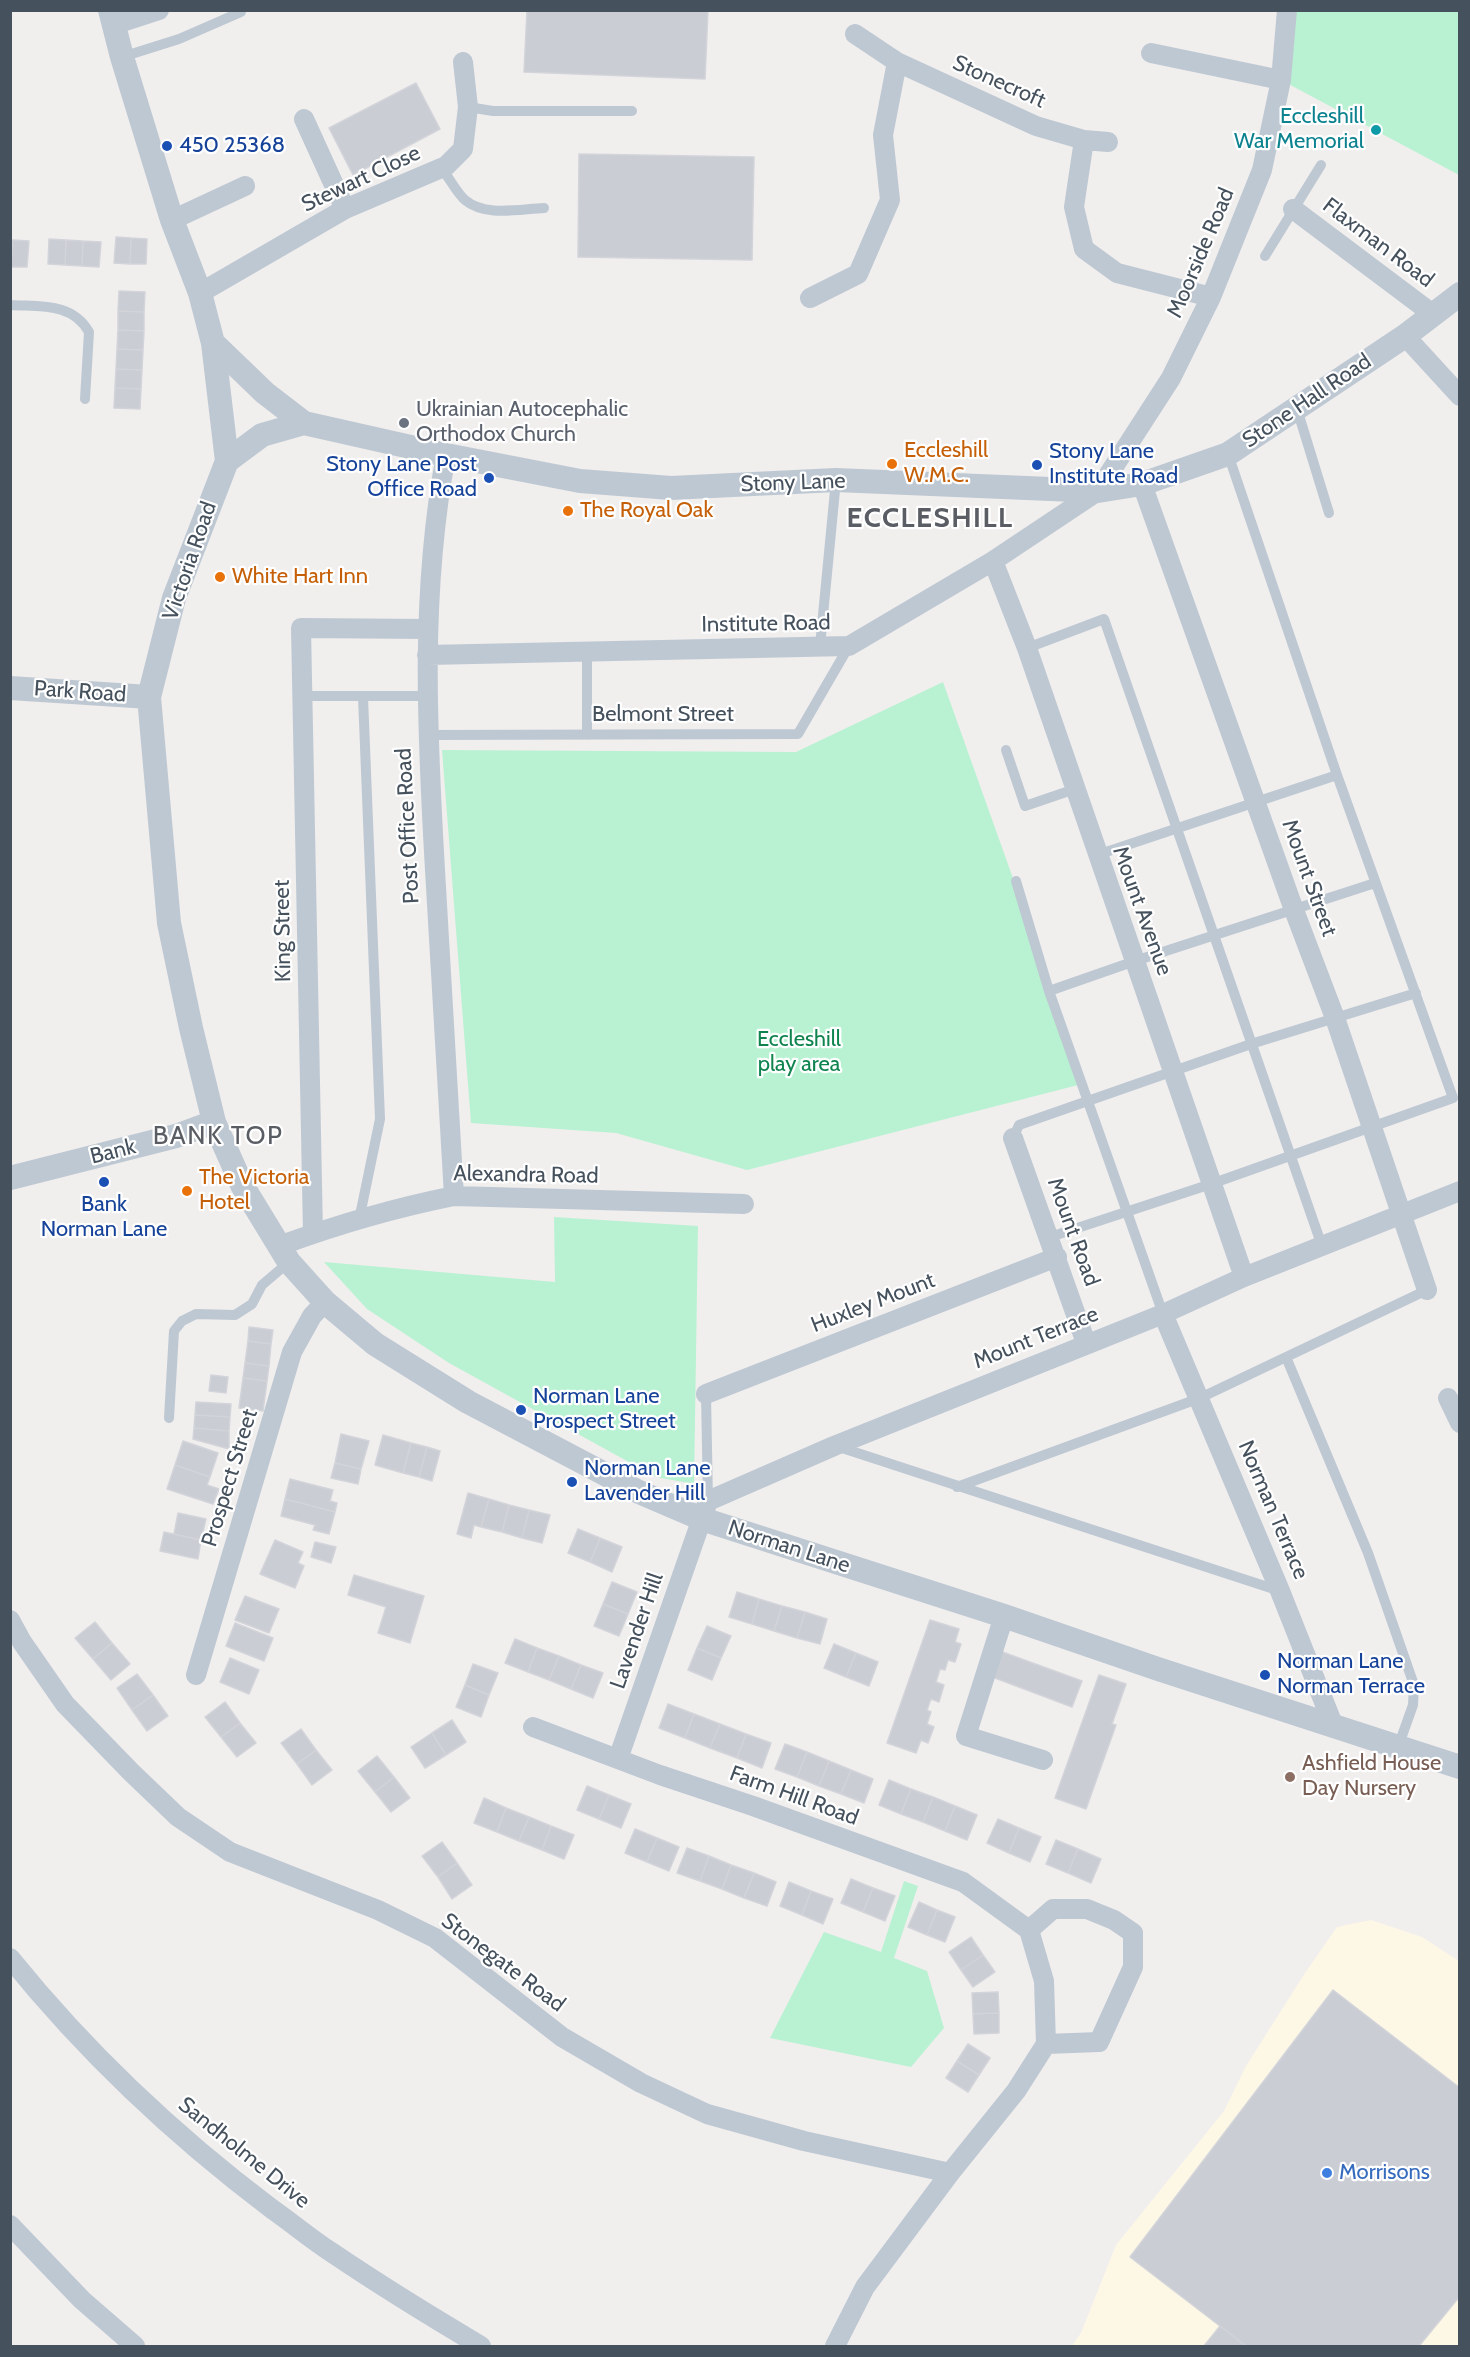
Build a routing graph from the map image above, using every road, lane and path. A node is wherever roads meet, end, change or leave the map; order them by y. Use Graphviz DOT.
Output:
graph roads {
  1 [pos="159,10"];
  2 [pos="1287,10"];
  3 [pos="241,12"];
  4 [pos="111,18"];
  5 [pos="855,34"];
  6 [pos="1151,53"];
  7 [pos="122,57"];
  8 [pos="463,62"];
  9 [pos="897,62"];
  10 [pos="1281,80"];
  11 [pos="468,107"];
  12 [pos="632,111"];
  13 [pos="304,119"];
  14 [pos="1084,140"];
  15 [pos="1108,142"];
  16 [pos="1321,165"];
  17 [pos="446,166"];
  18 [pos="245,186"];
  19 [pos="345,208"];
  20 [pos="544,208"];
  21 [pos="1293,209"];
  22 [pos="172,220"];
  23 [pos="1266,256"];
  24 [pos="200,293"];
  25 [pos="1460,294"];
  26 [pos="1211,297"];
  27 [pos="810,298"];
  28 [pos="10,305"];
  29 [pos="1434,315"];
  30 [pos="1405,336"];
  31 [pos="213,343"];
  32 [pos="1460,396"];
  33 [pos="85,399"];
  34 [pos="1297,409"];
  35 [pos="304,423"];
  36 [pos="1228,454"];
  37 [pos="446,455"];
  38 [pos="226,461"];
  39 [pos="836,480"];
  40 [pos="1142,484"];
  41 [pos="1098,491"];
  42 [pos="1329,513"];
  43 [pos="993,561"];
  44 [pos="426,629"];
  45 [pos="820,646"];
  46 [pos="849,646"];
  47 [pos="1027,648"];
  48 [pos="587,653"];
  49 [pos="427,655"];
  50 [pos="10,688"];
  51 [pos="303,696"];
  52 [pos="427,696"];
  53 [pos="149,697"];
  54 [pos="363,697"];
  55 [pos="427,735"];
  56 [pos="587,735"];
  57 [pos="1006,750"];
  58 [pos="1337,775"];
  59 [pos="1075,789"];
  60 [pos="1256,801"];
  61 [pos="1176,827"];
  62 [pos="1097,855"];
  63 [pos="1016,881"];
  64 [pos="1375,884"];
  65 [pos="1293,910"];
  66 [pos="1216,936"];
  67 [pos="1135,961"];
  68 [pos="1049,992"];
  69 [pos="1416,993"];
  70 [pos="1335,1018"];
  71 [pos="1251,1044"];
  72 [pos="1173,1071"];
  73 [pos="1088,1100"];
  74 [pos="214,1122"];
  75 [pos="1370,1126"];
  76 [pos="1013,1138"];
  77 [pos="1290,1155"];
  78 [pos="10,1178"];
  79 [pos="1211,1184"];
  80 [pos="1460,1191"];
  81 [pos="454,1196"];
  82 [pos="744,1204"];
  83 [pos="1126,1211"];
  84 [pos="1401,1216"];
  85 [pos="359,1220"];
  86 [pos="313,1234"];
  87 [pos="1050,1237"];
  88 [pos="1322,1246"];
  89 [pos="284,1254"];
  90 [pos="1056,1257"];
  91 [pos="1244,1277"];
  92 [pos="1427,1290"];
  93 [pos="325,1302"];
  94 [pos="1163,1314"];
  95 [pos="1086,1343"];
  96 [pos="1286,1356"];
  97 [pos="706,1394"];
  98 [pos="1200,1398"];
  99 [pos="1448,1398"];
  100 [pos="169,1418"];
  101 [pos="1460,1423"];
  102 [pos="834,1446"];
  103 [pos="957,1487"];
  104 [pos="705,1510"];
  105 [pos="1280,1591"];
  106 [pos="1004,1616"];
  107 [pos="10,1620"];
  108 [pos="196,1675"];
  109 [pos="1334,1726"];
  110 [pos="533,1727"];
  111 [pos="1398,1747"];
  112 [pos="618,1759"];
  113 [pos="1043,1760"];
  114 [pos="1460,1767"];
  115 [pos="1029,1930"];
  116 [pos="10,1958"];
  117 [pos="1046,2044"];
  118 [pos="950,2173"];
  119 [pos="10,2224"];
  120 [pos="135,2346"];
  121 [pos="481,2346"];
  122 [pos="835,2346"];
  1 -- 4 [label="street"];
  2 -- 10 [label="street, Moorside Road"];
  3 -- 7 [label="lane"];
  4 -- 7 [label="street, Victoria Road"];
  5 -- 9 [label="street, Stonecroft"];
  6 -- 10 [label="street"];
  7 -- 22 [label="street, Victoria Road"];
  8 -- 11 [label="street, Stewart Close"];
  9 -- 14 [label="street, Stonecroft"];
  9 -- 27 [label="street"];
  10 -- 26 [label="street, Moorside Road"];
  11 -- 12 [label="lane"];
  11 -- 17 [label="street, Stewart Close"];
  13 -- 19 [label="street"];
  14 -- 15 [label="street, Stonecroft"];
  14 -- 26 [label="street"];
  16 -- 21 [label="lane"];
  17 -- 19 [label="street, Stewart Close"];
  17 -- 20 [label="lane"];
  18 -- 22 [label="street"];
  19 -- 24 [label="street, Stewart Close"];
  21 -- 23 [label="lane"];
  21 -- 29 [label="street, Flaxman Road"];
  22 -- 24 [label="street, Victoria Road"];
  24 -- 31 [label="street, Victoria Road"];
  25 -- 29 [label="street, Stone Hall Road"];
  26 -- 41 [label="street, Moorside Road"];
  28 -- 33 [label="lane"];
  29 -- 30 [label="street, Stone Hall Road"];
  30 -- 32 [label="street"];
  30 -- 34 [label="street, Stone Hall Road"];
  31 -- 35 [label="street, Stony Lane"];
  31 -- 38 [label="street, Victoria Road"];
  34 -- 36 [label="street, Stone Hall Road"];
  34 -- 42 [label="lane"];
  35 -- 37 [label="street, Stony Lane"];
  35 -- 38 [label="street, Stony Lane"];
  36 -- 40 [label="street, Stone Hall Road"];
  36 -- 58 [label="lane"];
  37 -- 39 [label="street, Stony Lane"];
  37 -- 44 [label="street, Post Office Road"];
  38 -- 53 [label="street, Victoria Road"];
  39 -- 41 [label="street, Stony Lane"];
  39 -- 45 [label="lane"];
  40 -- 41 [label="street, Stony Lane"];
  40 -- 60 [label="street, Mount Street"];
  41 -- 43 [label="street, Institute Road"];
  43 -- 46 [label="street, Institute Road"];
  43 -- 47 [label="street, Mount Avenue"];
  44 -- 49 [label="street, Post Office Road"];
  44 -- 51 [label="street, King Street"];
  45 -- 46 [label="street, Institute Road"];
  45 -- 48 [label="street, Institute Road"];
  46 -- 56 [label="lane, Belmont Street"];
  47 -- 59 [label="street, Mount Avenue"];
  47 -- 61 [label="lane"];
  48 -- 49 [label="street, Institute Road"];
  48 -- 56 [label="lane"];
  49 -- 52 [label="street, Post Office Road"];
  50 -- 53 [label="street, Park Road"];
  51 -- 54 [label="lane"];
  51 -- 86 [label="street, King Street"];
  52 -- 54 [label="lane"];
  52 -- 55 [label="street, Post Office Road"];
  53 -- 74 [label="street, Victoria Road"];
  54 -- 85 [label="lane"];
  55 -- 56 [label="lane, Belmont Street"];
  55 -- 81 [label="street, Post Office Road"];
  57 -- 59 [label="lane"];
  58 -- 60 [label="lane"];
  58 -- 64 [label="lane"];
  59 -- 62 [label="street, Mount Avenue"];
  60 -- 61 [label="lane"];
  60 -- 65 [label="street, Mount Street"];
  61 -- 62 [label="lane"];
  61 -- 66 [label="lane"];
  62 -- 67 [label="street, Mount Avenue"];
  63 -- 68 [label="lane"];
  64 -- 65 [label="lane"];
  64 -- 69 [label="lane"];
  65 -- 66 [label="lane"];
  65 -- 70 [label="street, Mount Street"];
  66 -- 67 [label="lane"];
  66 -- 71 [label="lane"];
  67 -- 68 [label="lane"];
  67 -- 72 [label="street, Mount Avenue"];
  68 -- 73 [label="lane"];
  69 -- 70 [label="lane"];
  69 -- 75 [label="lane"];
  70 -- 71 [label="lane"];
  70 -- 75 [label="street, Mount Street"];
  71 -- 72 [label="lane"];
  71 -- 77 [label="lane"];
  72 -- 73 [label="lane"];
  72 -- 79 [label="street, Mount Avenue"];
  73 -- 76 [label="lane"];
  73 -- 83 [label="lane"];
  74 -- 78 [label="street, Bank"];
  74 -- 89 [label="street, Norman Lane"];
  75 -- 77 [label="lane"];
  75 -- 84 [label="street, Mount Street"];
  76 -- 87 [label="street, Mount Road"];
  77 -- 79 [label="lane"];
  77 -- 88 [label="lane"];
  79 -- 83 [label="lane"];
  79 -- 91 [label="street, Mount Avenue"];
  80 -- 84 [label="street, Mount Terrace"];
  81 -- 82 [label="street, Alexandra Road"];
  81 -- 85 [label="street, Alexandra Road"];
  83 -- 87 [label="lane"];
  83 -- 94 [label="lane"];
  84 -- 88 [label="street, Mount Terrace"];
  84 -- 92 [label="street, Mount Street"];
  85 -- 86 [label="street, Alexandra Road"];
  86 -- 89 [label="street, Alexandra Road"];
  87 -- 90 [label="street, Mount Road"];
  88 -- 91 [label="street, Mount Terrace"];
  89 -- 93 [label="street, Norman Lane"];
  89 -- 100 [label="lane"];
  90 -- 95 [label="street, Mount Road"];
  90 -- 97 [label="street, Huxley Mount"];
  91 -- 94 [label="street, Mount Terrace"];
  92 -- 96 [label="lane"];
  93 -- 104 [label="street, Norman Lane"];
  93 -- 108 [label="street, Prospect Street"];
  94 -- 95 [label="street, Mount Terrace"];
  94 -- 98 [label="street, Norman Terrace"];
  95 -- 102 [label="street, Mount Terrace"];
  96 -- 98 [label="lane"];
  96 -- 111 [label="lane"];
  97 -- 104 [label="lane"];
  98 -- 103 [label="lane"];
  98 -- 105 [label="street, Norman Terrace"];
  99 -- 101 [label="street"];
  102 -- 103 [label="lane"];
  102 -- 104 [label="street, Mount Terrace"];
  103 -- 105 [label="lane"];
  104 -- 106 [label="street, Norman Lane"];
  104 -- 112 [label="street, Lavender Hill"];
  105 -- 109 [label="street, Norman Terrace"];
  106 -- 109 [label="street, Norman Lane"];
  106 -- 113 [label="street"];
  107 -- 118 [label="street, Stonegate Road"];
  109 -- 111 [label="street, Norman Lane"];
  110 -- 112 [label="street, Farm Hill Road"];
  111 -- 114 [label="street, Norman Lane"];
  112 -- 115 [label="street, Farm Hill Road"];
  115 -- 117 [label="street"];
  115 -- 117 [label="street"];
  116 -- 121 [label="street, Sandholme Drive"];
  117 -- 118 [label="street"];
  118 -- 122 [label="street"];
  119 -- 120 [label="street"];
}
